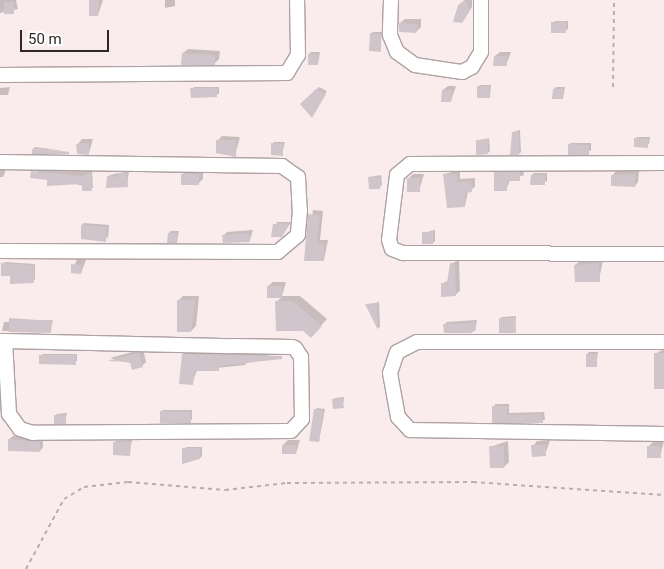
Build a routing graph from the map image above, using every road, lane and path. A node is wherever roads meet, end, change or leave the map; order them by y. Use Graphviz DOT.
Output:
graph roads {
  1 [pos="297,0"];
  2 [pos="391,0"];
  3 [pos="480,0"];
  4 [pos="614,0"];
  5 [pos="0,74"];
  6 [pos="613,87"];
  7 [pos="0,162"];
  8 [pos="664,163"];
  9 [pos="0,252"];
  10 [pos="664,254"];
  11 [pos="2,341"];
  12 [pos="664,342"];
  13 [pos="664,434"];
  14 [pos="664,495"];
  15 [pos="26,569"];
  1 -- 5 [label="street"];
  2 -- 3 [label="street"];
  4 -- 6 [label="path"];
  7 -- 9 [label="street"];
  8 -- 10 [label="street"];
  11 -- 11 [label="street"];
  12 -- 13 [label="street"];
  14 -- 15 [label="path"];
}
